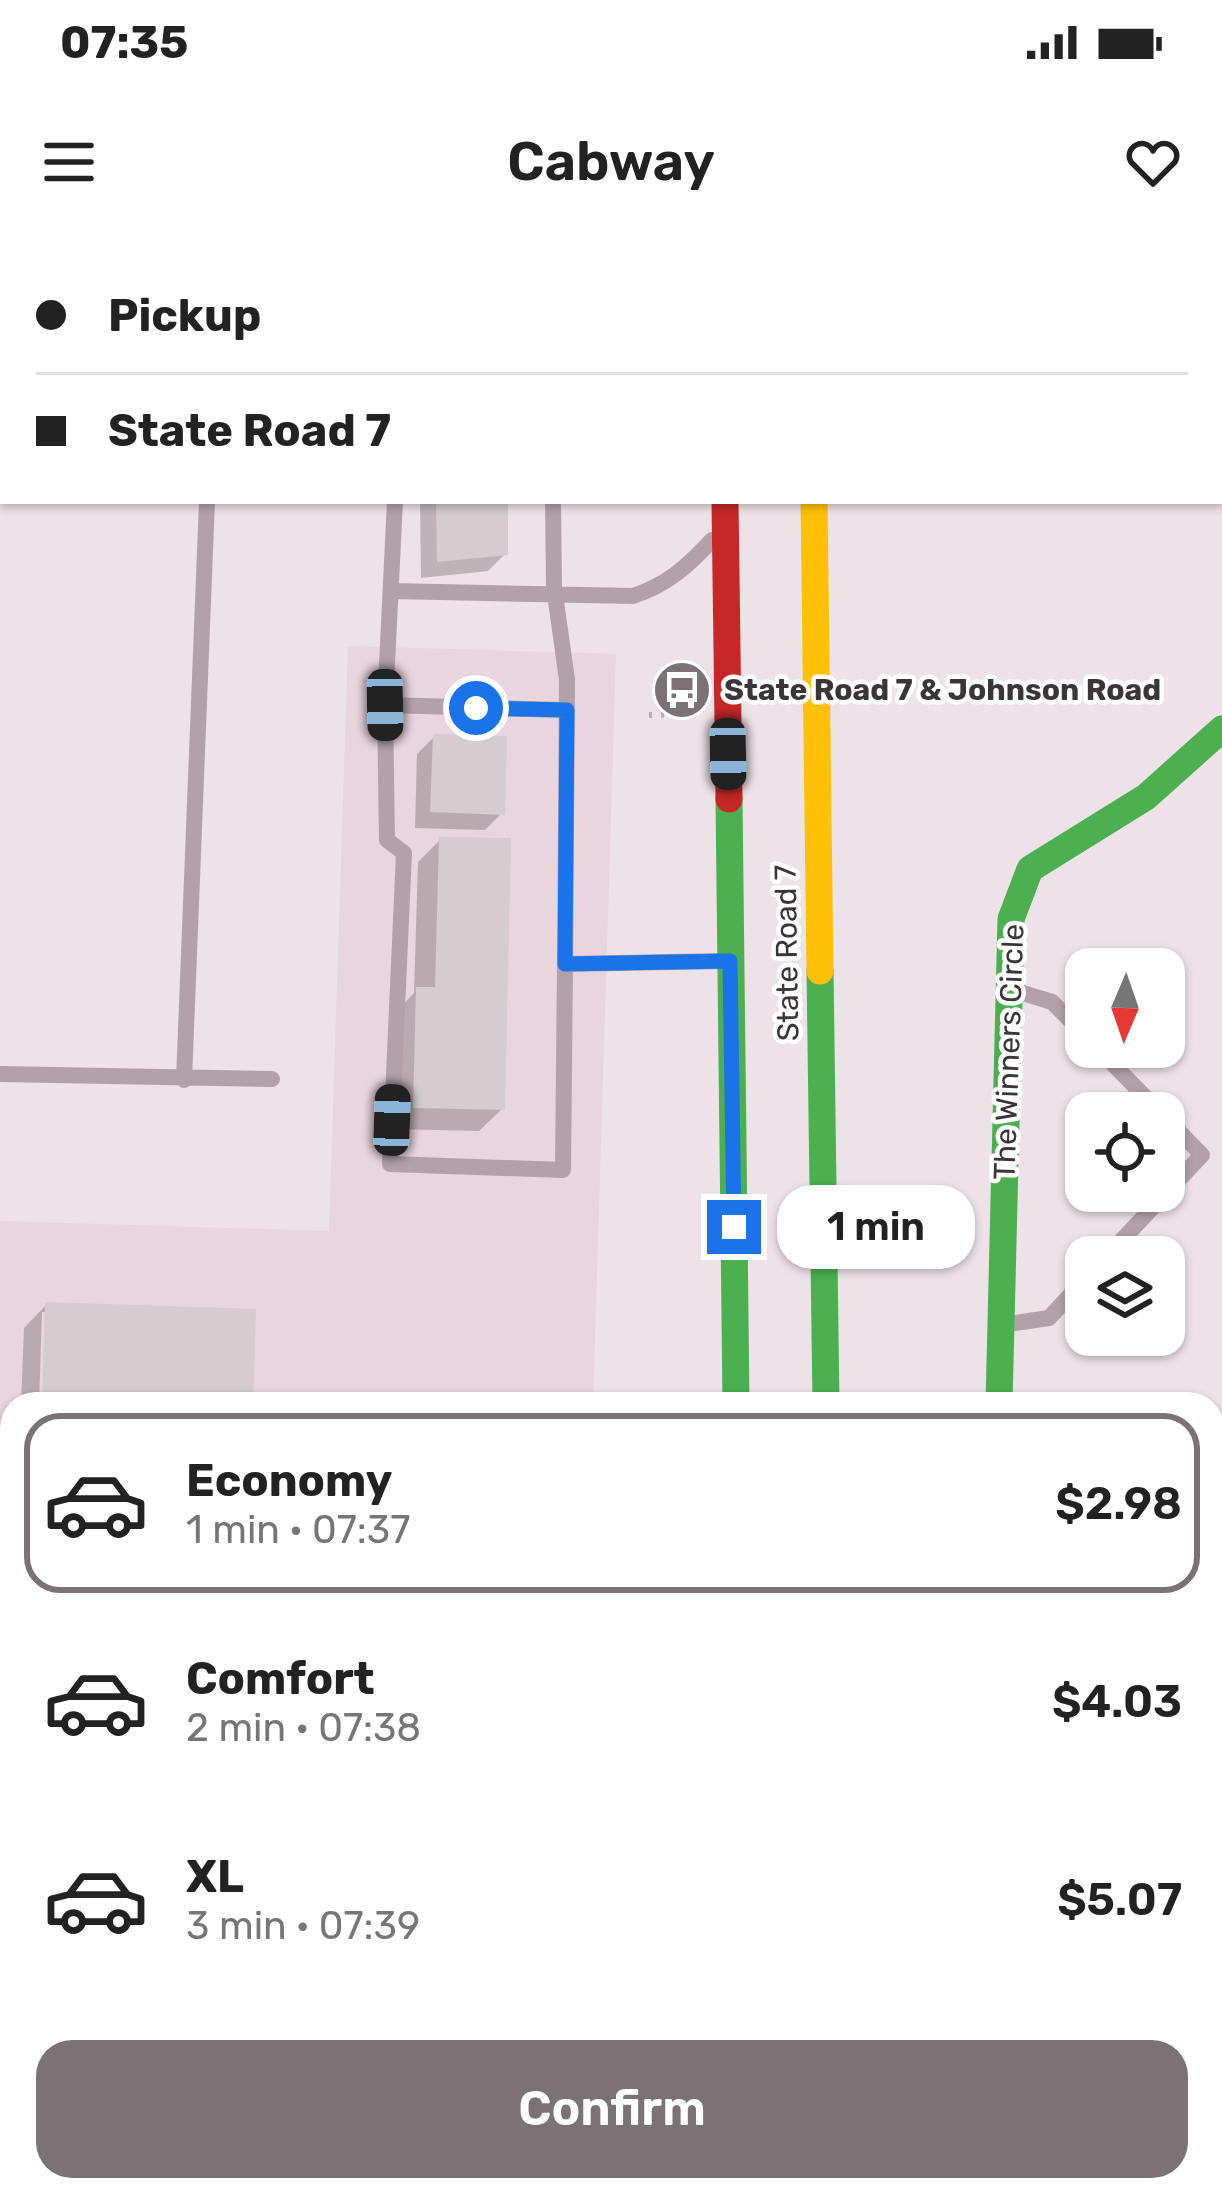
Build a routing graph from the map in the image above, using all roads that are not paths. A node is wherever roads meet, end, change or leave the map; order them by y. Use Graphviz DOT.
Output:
graph roads {
  1 [pos="207,504"];
  2 [pos="395,504"];
  3 [pos="553,504"];
  4 [pos="814,504"];
  5 [pos="725,514"];
  6 [pos="392,591"];
  7 [pos="555,597"];
  8 [pos="385,705"];
  9 [pos="567,710"];
  10 [pos="1222,729"];
  11 [pos="730,961"];
  12 [pos="565,964"];
  13 [pos="1009,988"];
  14 [pos="1065,1014"];
  15 [pos="1116,1068"];
  16 [pos="0,1074"];
  17 [pos="272,1079"];
  18 [pos="184,1080"];
  19 [pos="1140,1092"];
  20 [pos="1185,1138"];
  21 [pos="1185,1173"];
  22 [pos="1148,1212"];
  23 [pos="1126,1236"];
  24 [pos="1065,1300"];
  25 [pos="1001,1325"];
  26 [pos="736,1392"];
  27 [pos="826,1392"];
  28 [pos="999,1392"];
  1 -- 18 [label="lane"];
  2 -- 6 [label="lane"];
  3 -- 7 [label="lane"];
  4 -- 27 [label="main road, State Road 7"];
  5 -- 7 [label="lane"];
  5 -- 11 [label="main road, State Road 7"];
  6 -- 7 [label="lane"];
  6 -- 8 [label="lane"];
  7 -- 9 [label="lane"];
  8 -- 9 [label="lane"];
  8 -- 12 [label="lane"];
  9 -- 12 [label="lane"];
  10 -- 13 [label="main road, The Winners Circle"];
  11 -- 12 [label="lane"];
  11 -- 26 [label="main road, State Road 7"];
  13 -- 14 [label="lane"];
  13 -- 25 [label="main road, The Winners Circle"];
  15 -- 19 [label="lane"];
  16 -- 18 [label="lane"];
  17 -- 18 [label="lane"];
  20 -- 21 [label="lane"];
  22 -- 23 [label="lane"];
  24 -- 25 [label="lane"];
  25 -- 28 [label="main road, The Winners Circle"];
}
